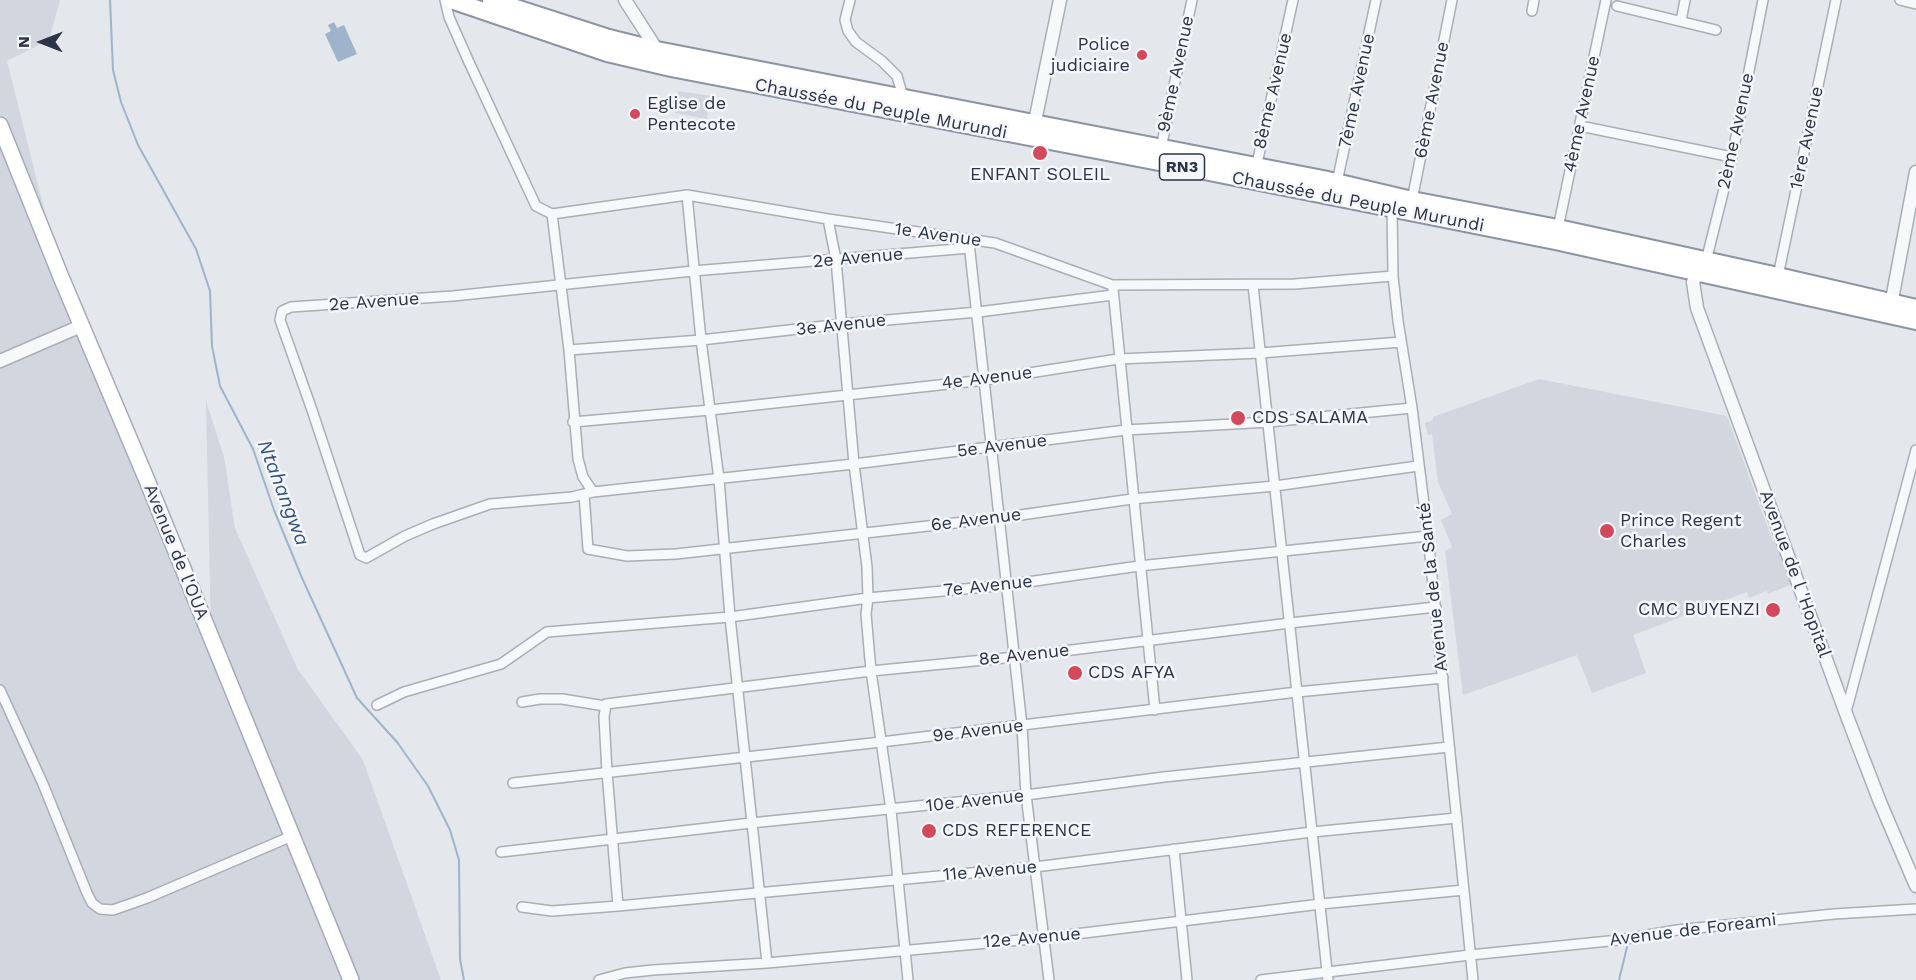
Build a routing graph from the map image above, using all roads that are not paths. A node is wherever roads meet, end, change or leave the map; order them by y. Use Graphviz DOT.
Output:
graph roads {
  1 [pos="446,0"];
  2 [pos="451,0"];
  3 [pos="491,0"];
  4 [pos="625,0"];
  5 [pos="850,0"];
  6 [pos="1060,0"];
  7 [pos="1192,0"];
  8 [pos="1293,0"];
  9 [pos="1377,0"];
  10 [pos="1452,0"];
  11 [pos="1534,0"];
  12 [pos="1606,0"];
  13 [pos="1685,0"];
  14 [pos="1763,0"];
  15 [pos="1836,0"];
  16 [pos="1900,0"];
  17 [pos="1916,4"];
  18 [pos="1617,6"];
  19 [pos="1532,11"];
  20 [pos="1681,21"];
  21 [pos="1716,30"];
  22 [pos="657,50"];
  23 [pos="670,68"];
  24 [pos="903,97"];
  25 [pos="0,125"];
  26 [pos="1580,126"];
  27 [pos="1034,130"];
  28 [pos="1161,148"];
  29 [pos="1732,156"];
  30 [pos="1257,165"];
  31 [pos="1916,172"];
  32 [pos="1253,182"];
  33 [pos="1337,182"];
  34 [pos="687,195"];
  35 [pos="1412,200"];
  36 [pos="1392,202"];
  37 [pos="552,214"];
  38 [pos="828,219"];
  39 [pos="1558,228"];
  40 [pos="970,244"];
  41 [pos="836,260"];
  42 [pos="1702,266"];
  43 [pos="693,271"];
  44 [pos="1393,276"];
  45 [pos="1778,276"];
  46 [pos="562,285"];
  47 [pos="1253,285"];
  48 [pos="1113,290"];
  49 [pos="1891,308"];
  50 [pos="1916,308"];
  51 [pos="978,312"];
  52 [pos="1916,321"];
  53 [pos="842,324"];
  54 [pos="81,326"];
  55 [pos="701,340"];
  56 [pos="1401,342"];
  57 [pos="569,350"];
  58 [pos="1260,353"];
  59 [pos="1118,359"];
  60 [pos="0,361"];
  61 [pos="985,380"];
  62 [pos="849,394"];
  63 [pos="1412,408"];
  64 [pos="710,410"];
  65 [pos="573,422"];
  66 [pos="1269,422"];
  67 [pos="1126,430"];
  68 [pos="993,447"];
  69 [pos="1916,450"];
  70 [pos="854,464"];
  71 [pos="1418,466"];
  72 [pos="719,479"];
  73 [pos="1275,486"];
  74 [pos="588,493"];
  75 [pos="1132,498"];
  76 [pos="1000,518"];
  77 [pos="863,533"];
  78 [pos="1428,537"];
  79 [pos="724,549"];
  80 [pos="1281,552"];
  81 [pos="1139,566"];
  82 [pos="1007,585"];
  83 [pos="868,598"];
  84 [pos="1436,607"];
  85 [pos="730,617"];
  86 [pos="1290,623"];
  87 [pos="1148,640"];
  88 [pos="1015,657"];
  89 [pos="871,670"];
  90 [pos="1443,678"];
  91 [pos="737,686"];
  92 [pos="0,690"];
  93 [pos="1297,692"];
  94 [pos="522,702"];
  95 [pos="608,704"];
  96 [pos="377,705"];
  97 [pos="1155,710"];
  98 [pos="1845,712"];
  99 [pos="1022,726"];
  100 [pos="881,742"];
  101 [pos="1449,747"];
  102 [pos="745,756"];
  103 [pos="1305,762"];
  104 [pos="607,772"];
  105 [pos="513,783"];
  106 [pos="1026,795"];
  107 [pos="891,810"];
  108 [pos="1457,818"];
  109 [pos="751,823"];
  110 [pos="1312,832"];
  111 [pos="292,836"];
  112 [pos="611,839"];
  113 [pos="1174,849"];
  114 [pos="501,852"];
  115 [pos="1035,867"];
  116 [pos="897,880"];
  117 [pos="1916,884"];
  118 [pos="1464,890"];
  119 [pos="760,892"];
  120 [pos="1321,904"];
  121 [pos="618,906"];
  122 [pos="522,907"];
  123 [pos="1916,909"];
  124 [pos="1183,922"];
  125 [pos="1043,938"];
  126 [pos="904,949"];
  127 [pos="1470,955"];
  128 [pos="767,963"];
  129 [pos="1328,976"];
  130 [pos="351,980"];
  131 [pos="599,980"];
  132 [pos="908,980"];
  133 [pos="1049,980"];
  134 [pos="1187,980"];
  135 [pos="1262,980"];
  136 [pos="1473,980"];
  1 -- 37 [label="street"];
  2 -- 23 [label="highway, Chaussée du Peuple Murundi / RN3"];
  3 -- 22 [label="highway, Chaussée du Peuple Murundi / RN3"];
  4 -- 22 [label="street"];
  5 -- 24 [label="street"];
  6 -- 27 [label="street"];
  7 -- 28 [label="street, 9ème Avenue"];
  8 -- 30 [label="street, 8ème Avenue"];
  9 -- 33 [label="street, 7ème Avenue"];
  10 -- 35 [label="street, 6ème Avenue"];
  11 -- 19 [label="street"];
  12 -- 26 [label="street, 4ème Avenue"];
  13 -- 20 [label="street"];
  14 -- 29 [label="street, 2ème Avenue"];
  15 -- 45 [label="street, 1ère Avenue"];
  16 -- 17 [label="street"];
  18 -- 20 [label="street"];
  20 -- 21 [label="street"];
  22 -- 23 [label="street"];
  22 -- 24 [label="highway, Chaussée du Peuple Murundi / RN3"];
  23 -- 27 [label="highway, Chaussée du Peuple Murundi / RN3"];
  24 -- 27 [label="highway, Chaussée du Peuple Murundi / RN3"];
  25 -- 54 [label="main road, Avenue de l'OUA"];
  26 -- 29 [label="street"];
  26 -- 39 [label="street, 4ème Avenue"];
  27 -- 28 [label="highway, Chaussée du Peuple Murundi / RN3"];
  27 -- 32 [label="highway, Chaussée du Peuple Murundi / RN3"];
  28 -- 30 [label="highway, Chaussée du Peuple Murundi / RN3"];
  29 -- 42 [label="street, 2ème Avenue"];
  30 -- 32 [label="street, 8ème Avenue"];
  30 -- 33 [label="highway, Chaussée du Peuple Murundi / RN3"];
  31 -- 49 [label="street"];
  32 -- 36 [label="highway, Chaussée du Peuple Murundi / RN3"];
  33 -- 36 [label="highway, Chaussée du Peuple Murundi / RN3"];
  34 -- 37 [label="street, 1e Avenue"];
  34 -- 38 [label="street, 1e Avenue"];
  34 -- 43 [label="street"];
  35 -- 36 [label="highway, Chaussée du Peuple Murundi / RN3"];
  35 -- 39 [label="highway, Chaussée du Peuple Murundi / RN3"];
  36 -- 42 [label="highway, Chaussée du Peuple Murundi / RN3"];
  36 -- 44 [label="street, Avenue de la Santé"];
  37 -- 46 [label="street"];
  38 -- 40 [label="street, 1e Avenue"];
  38 -- 41 [label="street"];
  39 -- 42 [label="highway, Chaussée du Peuple Murundi / RN3"];
  40 -- 41 [label="street, 2e Avenue"];
  40 -- 48 [label="street, 1e Avenue"];
  40 -- 51 [label="street"];
  41 -- 43 [label="street, 2e Avenue"];
  41 -- 53 [label="street"];
  42 -- 45 [label="highway, Chaussée du Peuple Murundi / RN3"];
  42 -- 49 [label="highway, Chaussée du Peuple Murundi / RN3"];
  42 -- 98 [label="street, Avenue de l 'Hopital"];
  43 -- 46 [label="street, 2e Avenue"];
  43 -- 55 [label="street"];
  44 -- 47 [label="street, 1e Avenue"];
  44 -- 56 [label="street, Avenue de la Santé"];
  45 -- 49 [label="highway, Chaussée du Peuple Murundi / RN3"];
  46 -- 57 [label="street"];
  46 -- 74 [label="street, 2e Avenue"];
  47 -- 48 [label="street, 1e Avenue"];
  47 -- 58 [label="street"];
  48 -- 51 [label="street, 3e Avenue"];
  48 -- 59 [label="street"];
  49 -- 50 [label="highway, Chaussée du Peuple Murundi / RN3"];
  49 -- 52 [label="highway, Chaussée du Peuple Murundi / RN3"];
  51 -- 53 [label="street, 3e Avenue"];
  51 -- 61 [label="street"];
  53 -- 55 [label="street, 3e Avenue"];
  53 -- 62 [label="street"];
  54 -- 60 [label="street"];
  54 -- 111 [label="main road, Avenue de l'OUA"];
  55 -- 57 [label="street, 3e Avenue"];
  55 -- 64 [label="street"];
  56 -- 58 [label="street, 4e Avenue"];
  56 -- 63 [label="street, Avenue de la Santé"];
  57 -- 65 [label="street"];
  58 -- 59 [label="street, 4e Avenue"];
  58 -- 66 [label="street"];
  59 -- 61 [label="street, 4e Avenue"];
  59 -- 67 [label="street"];
  61 -- 62 [label="street, 4e Avenue"];
  61 -- 68 [label="street"];
  62 -- 64 [label="street, 4e Avenue"];
  62 -- 70 [label="street"];
  63 -- 66 [label="street, 5e Avenue"];
  63 -- 71 [label="street, Avenue de la Santé"];
  64 -- 65 [label="street, 4e Avenue"];
  64 -- 72 [label="street"];
  65 -- 74 [label="street"];
  66 -- 67 [label="street, 5e Avenue"];
  66 -- 73 [label="street"];
  67 -- 68 [label="street, 5e Avenue"];
  67 -- 75 [label="street"];
  68 -- 70 [label="street, 5e Avenue"];
  68 -- 76 [label="street"];
  69 -- 98 [label="street"];
  70 -- 72 [label="street, 5e Avenue"];
  70 -- 77 [label="street"];
  71 -- 73 [label="street, 6e Avenue"];
  71 -- 78 [label="street, Avenue de la Santé"];
  72 -- 74 [label="street, 5e Avenue"];
  72 -- 79 [label="street"];
  73 -- 75 [label="street, 6e Avenue"];
  73 -- 80 [label="street"];
  74 -- 79 [label="street, 6e Avenue"];
  75 -- 76 [label="street, 6e Avenue"];
  75 -- 81 [label="street"];
  76 -- 77 [label="street, 6e Avenue"];
  76 -- 82 [label="street"];
  77 -- 79 [label="street, 6e Avenue"];
  77 -- 83 [label="street"];
  78 -- 80 [label="street, 7e Avenue"];
  78 -- 84 [label="street, Avenue de la Santé"];
  79 -- 85 [label="street"];
  80 -- 81 [label="street, 7e Avenue"];
  80 -- 86 [label="street"];
  81 -- 82 [label="street, 7e Avenue"];
  81 -- 87 [label="street"];
  82 -- 83 [label="street, 7e Avenue"];
  82 -- 88 [label="street"];
  83 -- 85 [label="street, 7e Avenue"];
  83 -- 89 [label="street"];
  84 -- 86 [label="street, 8e Avenue"];
  84 -- 90 [label="street, Avenue de la Santé"];
  85 -- 91 [label="street"];
  85 -- 96 [label="street, 7e Avenue"];
  86 -- 87 [label="street, 8e Avenue"];
  86 -- 93 [label="street"];
  87 -- 88 [label="street, 8e Avenue"];
  87 -- 97 [label="street"];
  88 -- 89 [label="street, 8e Avenue"];
  88 -- 99 [label="street"];
  89 -- 91 [label="street, 8e Avenue"];
  89 -- 100 [label="street"];
  90 -- 93 [label="street, 9e Avenue"];
  90 -- 101 [label="street, Avenue de la Santé"];
  91 -- 95 [label="street, 8e Avenue"];
  91 -- 102 [label="street"];
  92 -- 111 [label="street"];
  93 -- 97 [label="street, 9e Avenue"];
  93 -- 103 [label="street"];
  94 -- 95 [label="street, 8e Avenue"];
  95 -- 104 [label="street"];
  97 -- 99 [label="street, 9e Avenue"];
  98 -- 117 [label="street, Avenue de l 'Hopital"];
  99 -- 100 [label="street, 9e Avenue"];
  99 -- 106 [label="street"];
  100 -- 102 [label="street, 9e Avenue"];
  100 -- 107 [label="street"];
  101 -- 103 [label="street, 10e Avenue"];
  101 -- 108 [label="street, Avenue de la Santé"];
  102 -- 104 [label="street, 9e Avenue"];
  102 -- 109 [label="street"];
  103 -- 106 [label="street, 10e Avenue"];
  103 -- 110 [label="street"];
  104 -- 105 [label="street, 9e Avenue"];
  104 -- 112 [label="street"];
  106 -- 107 [label="street, 10e Avenue"];
  106 -- 115 [label="street"];
  107 -- 109 [label="street, 10e Avenue"];
  107 -- 116 [label="street"];
  108 -- 110 [label="street, 11e Avenue"];
  108 -- 118 [label="street, Avenue de la Santé"];
  109 -- 112 [label="street, 10e Avenue"];
  109 -- 119 [label="street"];
  110 -- 113 [label="street, 11e Avenue"];
  110 -- 120 [label="street"];
  111 -- 130 [label="main road, Avenue de l'OUA"];
  112 -- 114 [label="street, 10e Avenue"];
  112 -- 121 [label="street"];
  113 -- 115 [label="street, 11e Avenue"];
  113 -- 124 [label="street"];
  115 -- 116 [label="street, 11e Avenue"];
  115 -- 125 [label="street"];
  116 -- 119 [label="street, 11e Avenue"];
  116 -- 126 [label="street"];
  118 -- 120 [label="street, 12e Avenue"];
  118 -- 127 [label="street, Avenue de la Santé"];
  119 -- 121 [label="street, 11e Avenue"];
  119 -- 128 [label="street"];
  120 -- 124 [label="street, 12e Avenue"];
  120 -- 129 [label="street"];
  121 -- 122 [label="street, 11e Avenue"];
  123 -- 127 [label="street, Avenue de Foreami"];
  124 -- 125 [label="street, 12e Avenue"];
  124 -- 134 [label="street"];
  125 -- 126 [label="street, 12e Avenue"];
  125 -- 133 [label="street"];
  126 -- 128 [label="street, 12e Avenue"];
  126 -- 132 [label="street"];
  127 -- 129 [label="street, Avenue de Foreami"];
  127 -- 136 [label="street, Avenue de la Santé"];
  128 -- 131 [label="street, 12e Avenue"];
  129 -- 135 [label="street, Avenue de Foreami"];
}
